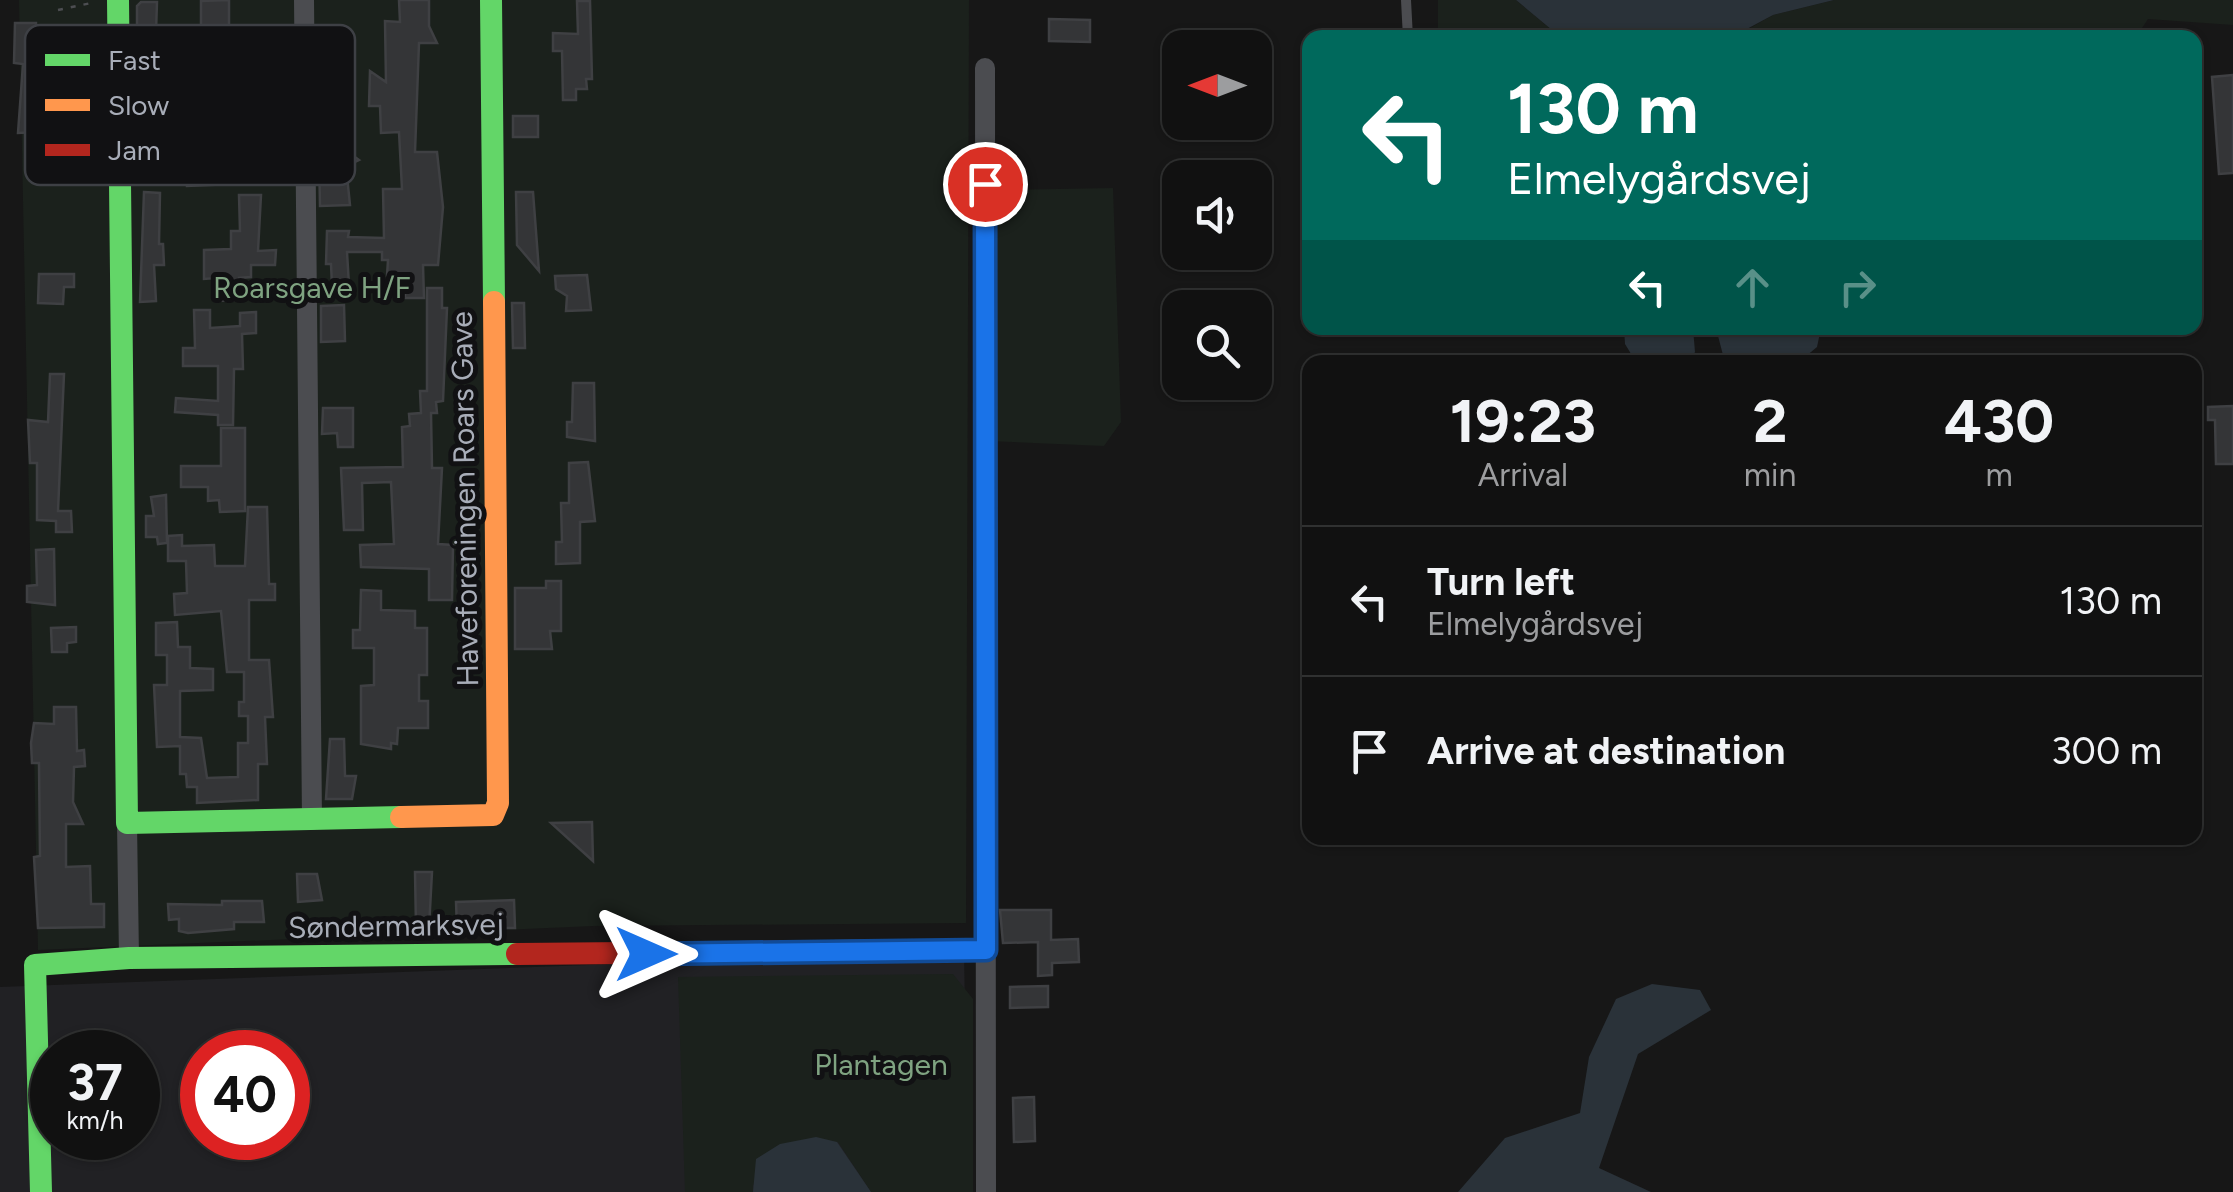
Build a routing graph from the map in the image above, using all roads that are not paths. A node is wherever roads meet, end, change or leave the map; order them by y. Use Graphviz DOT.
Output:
graph roads {
  1 [pos="304,0"];
  2 [pos="491,0"];
  3 [pos="1406,0"];
  4 [pos="304,25"];
  5 [pos="1408,30"];
  6 [pos="984,68"];
  7 [pos="120,185"];
  8 [pos="306,185"];
  9 [pos="312,820"];
  10 [pos="126,822"];
  11 [pos="986,950"];
  12 [pos="129,958"];
  13 [pos="41,1192"];
  14 [pos="986,1192"];
  1 -- 4 [label="street"];
  2 -- 9 [label="street, Haveforeningen Roars Gave"];
  3 -- 5 [label="lane"];
  6 -- 11 [label="street"];
  7 -- 10 [label="street"];
  8 -- 9 [label="street"];
  9 -- 10 [label="street, Haveforeningen Roars Gave"];
  10 -- 12 [label="street"];
  11 -- 12 [label="street, Søndermarksvej"];
  11 -- 14 [label="street"];
  12 -- 13 [label="street, Søndermarksvej"];
}
